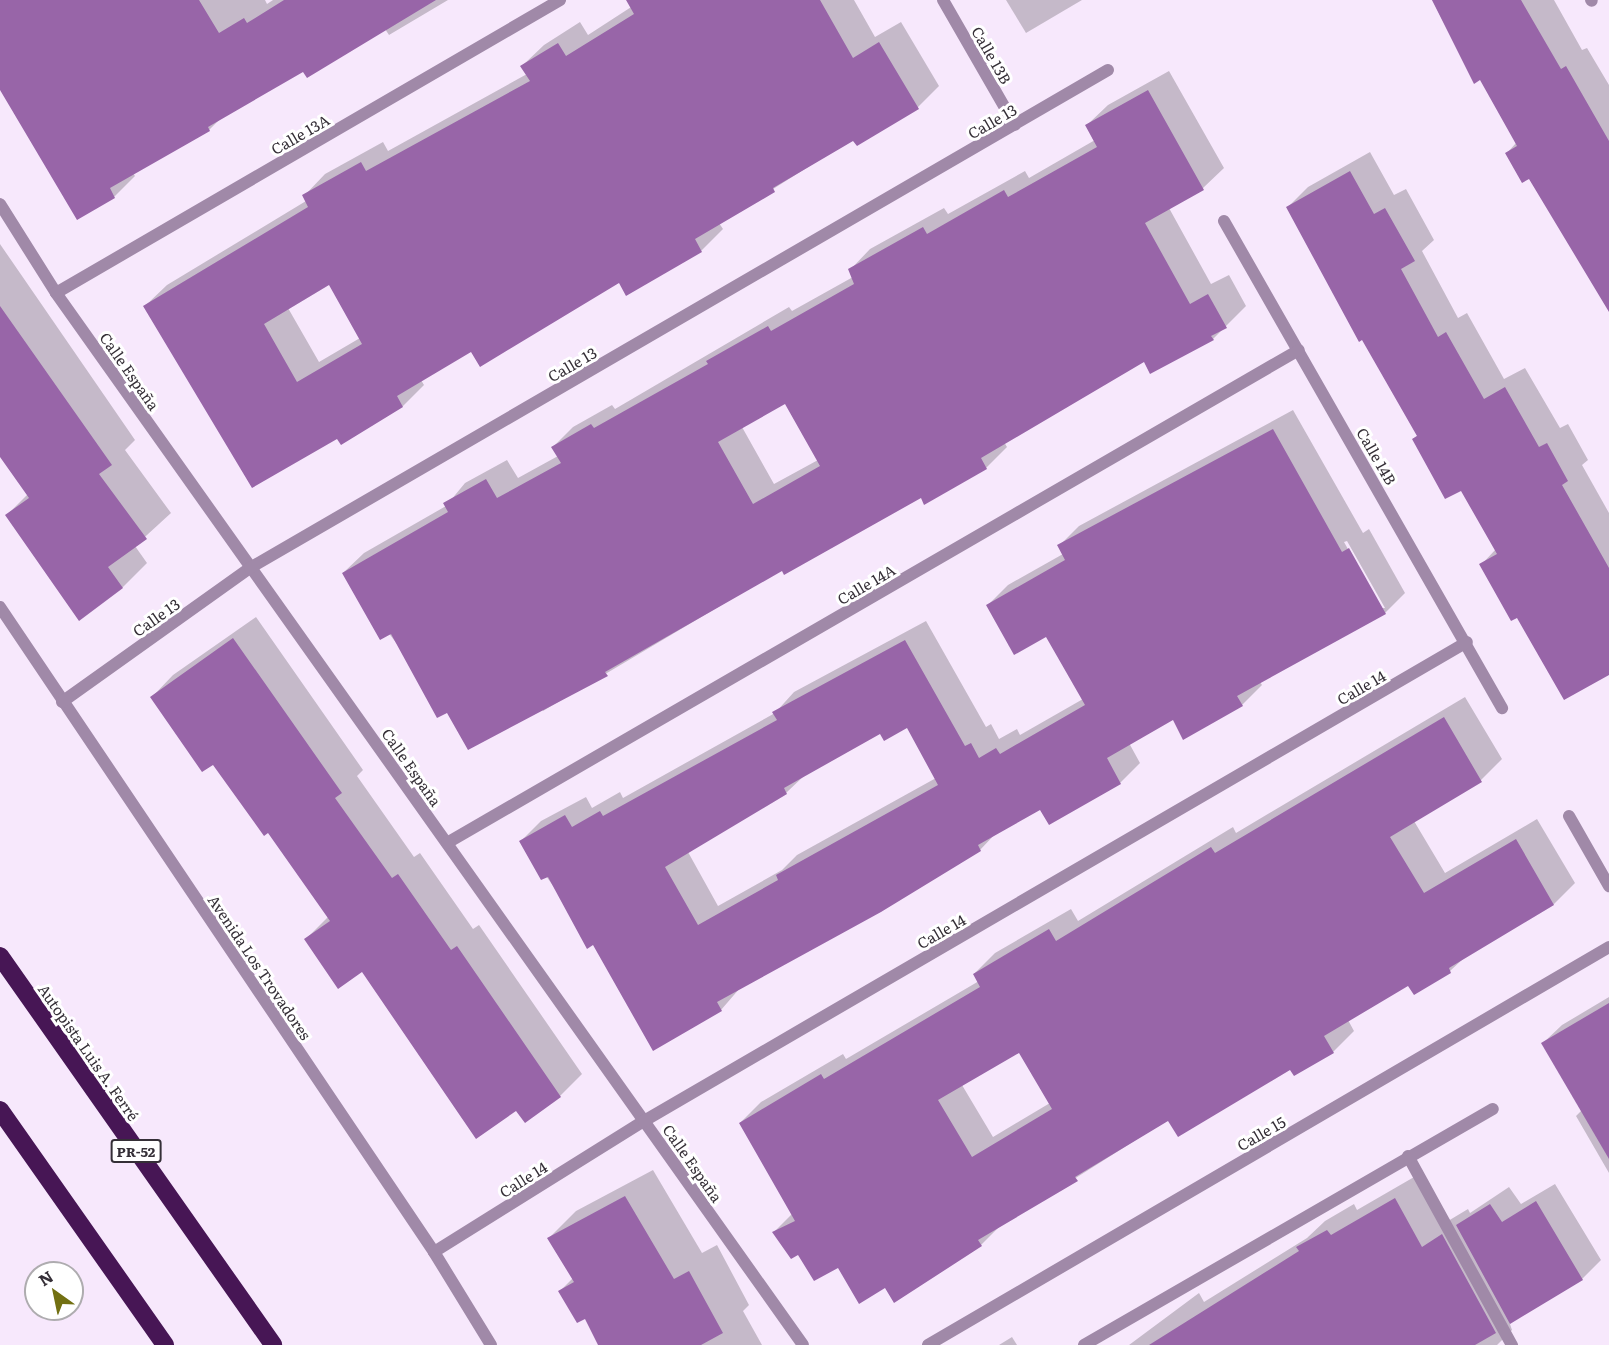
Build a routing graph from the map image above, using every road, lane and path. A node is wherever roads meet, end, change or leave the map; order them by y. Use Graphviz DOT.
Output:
graph roads {
  1 [pos="560,0"];
  2 [pos="943,0"];
  3 [pos="1108,70"];
  4 [pos="1016,124"];
  5 [pos="0,204"];
  6 [pos="1224,221"];
  7 [pos="56,293"];
  8 [pos="1299,350"];
  9 [pos="250,568"];
  10 [pos="0,607"];
  11 [pos="1467,642"];
  12 [pos="62,702"];
  13 [pos="1502,708"];
  14 [pos="1569,816"];
  15 [pos="447,843"];
  16 [pos="1609,886"];
  17 [pos="1609,947"];
  18 [pos="0,956"];
  19 [pos="1493,1109"];
  20 [pos="0,1110"];
  21 [pos="644,1121"];
  22 [pos="1408,1156"];
  23 [pos="434,1252"];
  24 [pos="165,1345"];
  25 [pos="273,1345"];
  26 [pos="491,1345"];
  27 [pos="803,1345"];
  28 [pos="927,1345"];
  29 [pos="1084,1345"];
  30 [pos="1512,1345"];
  1 -- 7 [label="street, Calle 13A"];
  2 -- 4 [label="street, Calle 13B"];
  3 -- 4 [label="street, Calle 13"];
  4 -- 9 [label="street, Calle 13"];
  5 -- 7 [label="street, Calle España"];
  6 -- 8 [label="street, Calle 14B"];
  7 -- 9 [label="street, Calle España"];
  8 -- 11 [label="street, Calle 14B"];
  8 -- 15 [label="street, Calle 14A"];
  9 -- 12 [label="street, Calle 13"];
  9 -- 15 [label="street, Calle España"];
  10 -- 12 [label="street, Avenida Los Trovadores"];
  11 -- 13 [label="street, Calle 14B"];
  11 -- 21 [label="street, Calle 14"];
  12 -- 23 [label="street, Avenida Los Trovadores"];
  14 -- 16 [label="street"];
  15 -- 21 [label="street, Calle España"];
  17 -- 28 [label="street, Calle 15"];
  18 -- 25 [label="highway, Autopista Luis A. Ferré / PR-52"];
  19 -- 22 [label="street"];
  20 -- 24 [label="highway"];
  21 -- 23 [label="street, Calle 14"];
  21 -- 27 [label="street, Calle España"];
  22 -- 29 [label="street"];
  22 -- 30 [label="street"];
  23 -- 26 [label="street, Avenida Los Trovadores"];
}
